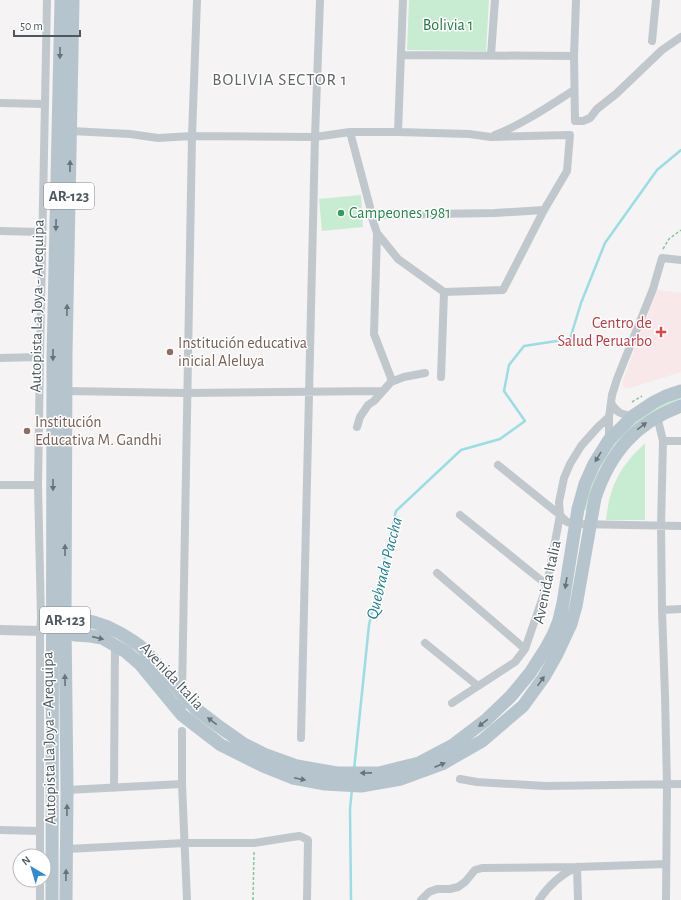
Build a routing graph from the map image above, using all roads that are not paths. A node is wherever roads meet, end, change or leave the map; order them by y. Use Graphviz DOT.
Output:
graph roads {
  1 [pos="47,0"];
  2 [pos="61,0"];
  3 [pos="73,0"];
  4 [pos="197,0"];
  5 [pos="320,0"];
  6 [pos="403,0"];
  7 [pos="495,0"];
  8 [pos="576,0"];
  9 [pos="656,0"];
  10 [pos="681,37"];
  11 [pos="652,41"];
  12 [pos="401,55"];
  13 [pos="491,55"];
  14 [pos="574,56"];
  15 [pos="574,90"];
  16 [pos="0,102"];
  17 [pos="46,104"];
  18 [pos="71,131"];
  19 [pos="350,132"];
  20 [pos="398,132"];
  21 [pos="192,136"];
  22 [pos="315,137"];
  23 [pos="491,137"];
  24 [pos="544,210"];
  25 [pos="371,216"];
  26 [pos="0,231"];
  27 [pos="42,232"];
  28 [pos="377,233"];
  29 [pos="681,260"];
  30 [pos="444,292"];
  31 [pos="40,357"];
  32 [pos="0,358"];
  33 [pos="425,373"];
  34 [pos="440,377"];
  35 [pos="390,382"];
  36 [pos="66,391"];
  37 [pos="382,391"];
  38 [pos="681,391"];
  39 [pos="309,392"];
  40 [pos="186,393"];
  41 [pos="611,403"];
  42 [pos="681,406"];
  43 [pos="633,416"];
  44 [pos="657,416"];
  45 [pos="609,417"];
  46 [pos="357,427"];
  47 [pos="609,440"];
  48 [pos="663,441"];
  49 [pos="681,441"];
  50 [pos="498,465"];
  51 [pos="0,484"];
  52 [pos="38,485"];
  53 [pos="460,514"];
  54 [pos="560,516"];
  55 [pos="576,524"];
  56 [pos="590,525"];
  57 [pos="661,526"];
  58 [pos="681,526"];
  59 [pos="437,573"];
  60 [pos="547,585"];
  61 [pos="681,609"];
  62 [pos="662,610"];
  63 [pos="53,622"];
  64 [pos="0,630"];
  65 [pos="40,631"];
  66 [pos="425,643"];
  67 [pos="115,645"];
  68 [pos="525,649"];
  69 [pos="478,686"];
  70 [pos="182,694"];
  71 [pos="452,703"];
  72 [pos="182,715"];
  73 [pos="182,731"];
  74 [pos="300,738"];
  75 [pos="264,760"];
  76 [pos="460,779"];
  77 [pos="182,784"];
  78 [pos="681,784"];
  79 [pos="667,785"];
  80 [pos="114,788"];
  81 [pos="67,790"];
  82 [pos="0,830"];
  83 [pos="40,831"];
  84 [pos="185,843"];
  85 [pos="40,848"];
  86 [pos="67,849"];
  87 [pos="666,864"];
  88 [pos="578,867"];
  89 [pos="40,888"];
  90 [pos="40,900"];
  91 [pos="52,900"];
  92 [pos="66,900"];
  93 [pos="187,900"];
  94 [pos="307,900"];
  95 [pos="422,900"];
  96 [pos="539,900"];
  97 [pos="578,900"];
  98 [pos="666,900"];
  1 -- 17 [label="street"];
  2 -- 63 [label="main road, Autopista La Joya - Arequipa / AR-123, one-way"];
  3 -- 18 [label="main road, Autopista La Joya - Arequipa / AR-123"];
  4 -- 21 [label="street"];
  5 -- 22 [label="street"];
  6 -- 12 [label="street"];
  7 -- 13 [label="street"];
  8 -- 14 [label="street"];
  9 -- 11 [label="street"];
  10 -- 15 [label="street"];
  12 -- 13 [label="street"];
  12 -- 20 [label="street"];
  13 -- 14 [label="street"];
  14 -- 15 [label="street"];
  15 -- 23 [label="street"];
  16 -- 17 [label="street"];
  17 -- 27 [label="street"];
  18 -- 21 [label="street"];
  36 -- 18 [label="main road, Autopista La Joya - Arequipa / AR-123, one-way"];
  19 -- 20 [label="street"];
  19 -- 22 [label="street"];
  19 -- 25 [label="street"];
  20 -- 23 [label="street"];
  21 -- 22 [label="street"];
  21 -- 40 [label="street"];
  22 -- 39 [label="street"];
  23 -- 24 [label="street"];
  24 -- 25 [label="street"];
  24 -- 30 [label="street"];
  25 -- 28 [label="street"];
  26 -- 27 [label="street"];
  27 -- 31 [label="street"];
  28 -- 30 [label="street"];
  28 -- 35 [label="street"];
  29 -- 41 [label="street"];
  30 -- 34 [label="street"];
  31 -- 32 [label="street"];
  31 -- 52 [label="street"];
  33 -- 35 [label="street"];
  35 -- 37 [label="street"];
  36 -- 40 [label="street"];
  63 -- 36 [label="main road, Autopista La Joya - Arequipa / AR-123, one-way"];
  37 -- 39 [label="street"];
  37 -- 46 [label="street"];
  38 -- 43 [label="main road, Avenida Italia"];
  39 -- 40 [label="street"];
  39 -- 74 [label="street"];
  40 -- 70 [label="street"];
  41 -- 43 [label="street"];
  41 -- 45 [label="street"];
  42 -- 44 [label="main road, Avenida Italia"];
  43 -- 47 [label="main road, Avenida Italia"];
  44 -- 48 [label="street"];
  56 -- 44 [label="main road, Avenida Italia, one-way"];
  45 -- 47 [label="street"];
  45 -- 54 [label="street"];
  47 -- 55 [label="main road, Avenida Italia, one-way"];
  48 -- 49 [label="street"];
  48 -- 57 [label="street"];
  50 -- 54 [label="street"];
  51 -- 52 [label="street"];
  52 -- 63 [label="street"];
  53 -- 60 [label="street"];
  54 -- 55 [label="street"];
  54 -- 60 [label="street"];
  55 -- 56 [label="street"];
  55 -- 75 [label="main road, Avenida Italia, one-way"];
  56 -- 57 [label="street"];
  75 -- 56 [label="main road, Avenida Italia, one-way"];
  57 -- 58 [label="street"];
  57 -- 62 [label="street"];
  59 -- 68 [label="street"];
  60 -- 68 [label="street"];
  61 -- 62 [label="street"];
  62 -- 79 [label="street"];
  63 -- 65 [label="street"];
  63 -- 67 [label="main road, Avenida Italia, one-way"];
  63 -- 70 [label="main road, Avenida Italia"];
  81 -- 63 [label="main road, Autopista La Joya - Arequipa / AR-123, one-way"];
  63 -- 91 [label="main road, Autopista La Joya - Arequipa / AR-123"];
  64 -- 65 [label="street"];
  65 -- 83 [label="street"];
  66 -- 69 [label="street"];
  67 -- 72 [label="main road, Avenida Italia"];
  67 -- 80 [label="street"];
  68 -- 69 [label="street"];
  69 -- 71 [label="street"];
  70 -- 72 [label="street"];
  75 -- 70 [label="main road, Avenida Italia, one-way"];
  72 -- 75 [label="main road, Avenida Italia"];
  73 -- 77 [label="street"];
  76 -- 79 [label="street"];
  77 -- 80 [label="street"];
  77 -- 84 [label="street"];
  78 -- 79 [label="street"];
  79 -- 87 [label="street"];
  80 -- 81 [label="street"];
  86 -- 81 [label="main road, Autopista La Joya - Arequipa / AR-123, one-way"];
  82 -- 83 [label="street"];
  83 -- 85 [label="street"];
  84 -- 86 [label="street"];
  84 -- 93 [label="street"];
  84 -- 94 [label="street"];
  92 -- 86 [label="main road, Autopista La Joya - Arequipa / AR-123, one-way"];
  87 -- 88 [label="street"];
  87 -- 98 [label="street"];
  88 -- 95 [label="street"];
  88 -- 96 [label="street"];
  88 -- 97 [label="street"];
  89 -- 90 [label="street"];
}
